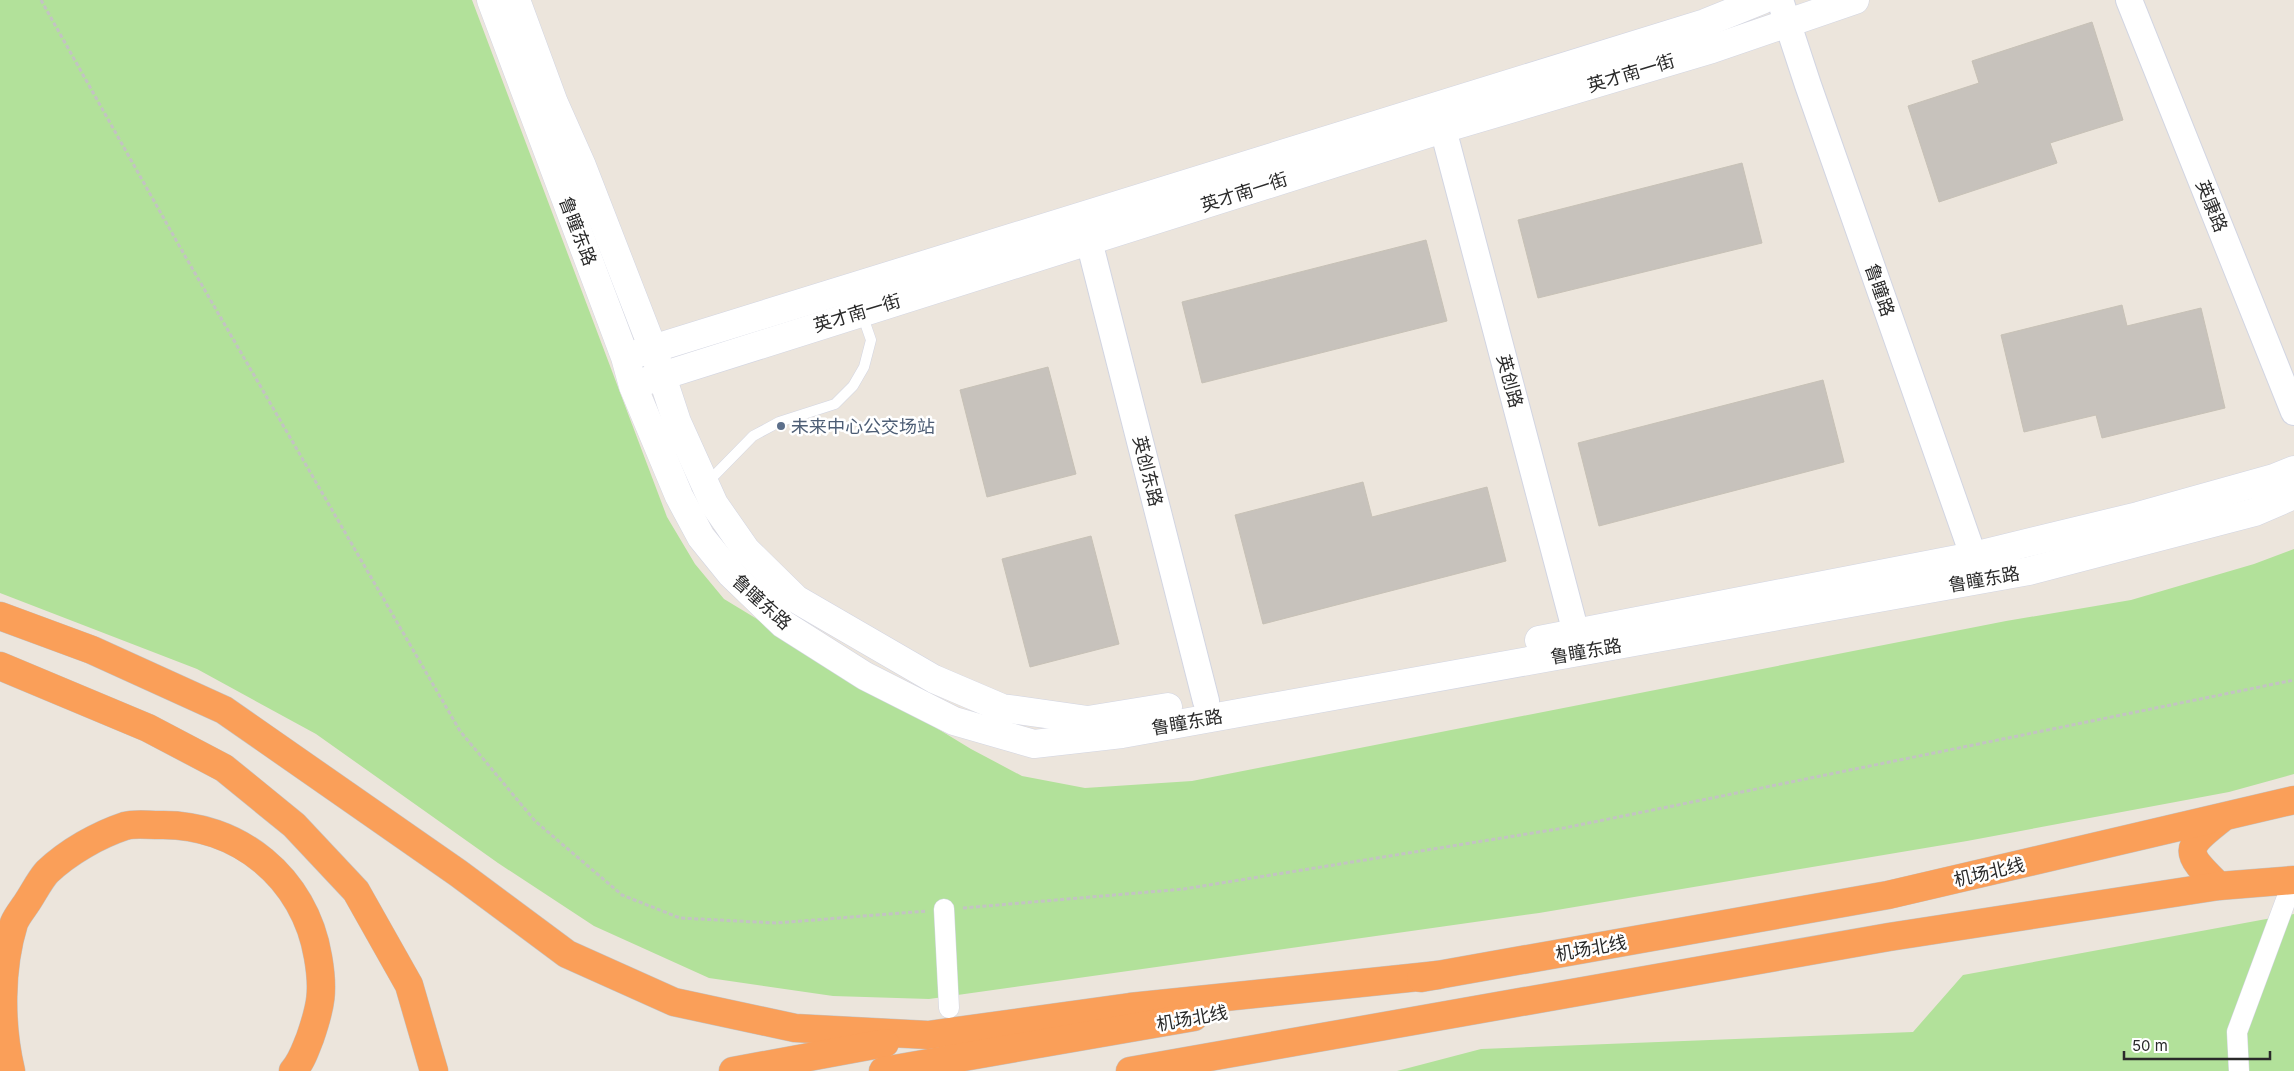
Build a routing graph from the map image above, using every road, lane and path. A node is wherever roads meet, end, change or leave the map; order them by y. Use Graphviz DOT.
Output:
graph roads {
  1 [pos="492,0"];
  2 [pos="516,0"];
  3 [pos="1762,0"];
  4 [pos="1855,0"];
  5 [pos="2129,0"];
  6 [pos="1784,11"];
  7 [pos="1443,129"];
  8 [pos="1089,241"];
  9 [pos="862,312"];
  10 [pos="653,349"];
  11 [pos="625,357"];
  12 [pos="662,374"];
  13 [pos="633,386"];
  14 [pos="2294,412"];
  15 [pos="2294,470"];
  16 [pos="705,484"];
  17 [pos="2294,495"];
  18 [pos="1977,567"];
  19 [pos="0,616"];
  20 [pos="1576,633"];
  21 [pos="0,666"];
  22 [pos="1206,701"];
  23 [pos="2294,800"];
  24 [pos="2224,816"];
  25 [pos="2293,880"];
  26 [pos="2219,886"];
  27 [pos="944,909"];
  28 [pos="1438,976"];
  29 [pos="949,1008"];
  30 [pos="928,1036"];
  31 [pos="11,1071"];
  32 [pos="293,1071"];
  33 [pos="434,1071"];
  34 [pos="733,1071"];
  35 [pos="883,1071"];
  36 [pos="1130,1071"];
  37 [pos="2239,1071"];
  1 -- 11 [label="main road, 鲁瞳东路"];
  2 -- 10 [label="main road, 鲁瞳东路"];
  3 -- 10 [label="main road, 英才南一街"];
  4 -- 6 [label="main road, 英才南一街"];
  5 -- 14 [label="street, 英康路"];
  6 -- 7 [label="main road, 英才南一街"];
  6 -- 18 [label="street, 鲁瞳路"];
  7 -- 8 [label="main road, 英才南一街"];
  7 -- 20 [label="street, 英创路"];
  8 -- 9 [label="main road, 英才南一街"];
  8 -- 22 [label="street, 英创东路"];
  9 -- 12 [label="main road, 英才南一街"];
  9 -- 16 [label="lane"];
  10 -- 11 [label="main road, 英才南一街"];
  10 -- 12 [label="main road, 鲁瞳东路"];
  11 -- 13 [label="main road, 鲁瞳东路"];
  12 -- 13 [label="main road, 英才南一街"];
  12 -- 16 [label="main road, 鲁瞳东路"];
  13 -- 18 [label="main road, 鲁瞳东路"];
  15 -- 18 [label="main road, 鲁瞳东路"];
  16 -- 22 [label="main road, 鲁瞳东路"];
  17 -- 18 [label="main road, 鲁瞳东路"];
  18 -- 20 [label="main road, 鲁瞳东路"];
  19 -- 30 [label="highway"];
  20 -- 22 [label="main road, 鲁瞳东路"];
  21 -- 33 [label="highway"];
  23 -- 24 [label="highway, 机场北线"];
  24 -- 26 [label="highway"];
  24 -- 28 [label="highway, 机场北线"];
  25 -- 26 [label="highway"];
  25 -- 37 [label="street"];
  26 -- 36 [label="highway"];
  27 -- 29 [label="street"];
  28 -- 30 [label="highway"];
  28 -- 35 [label="highway, 机场北线"];
  30 -- 34 [label="highway"];
  31 -- 32 [label="highway"];
}
